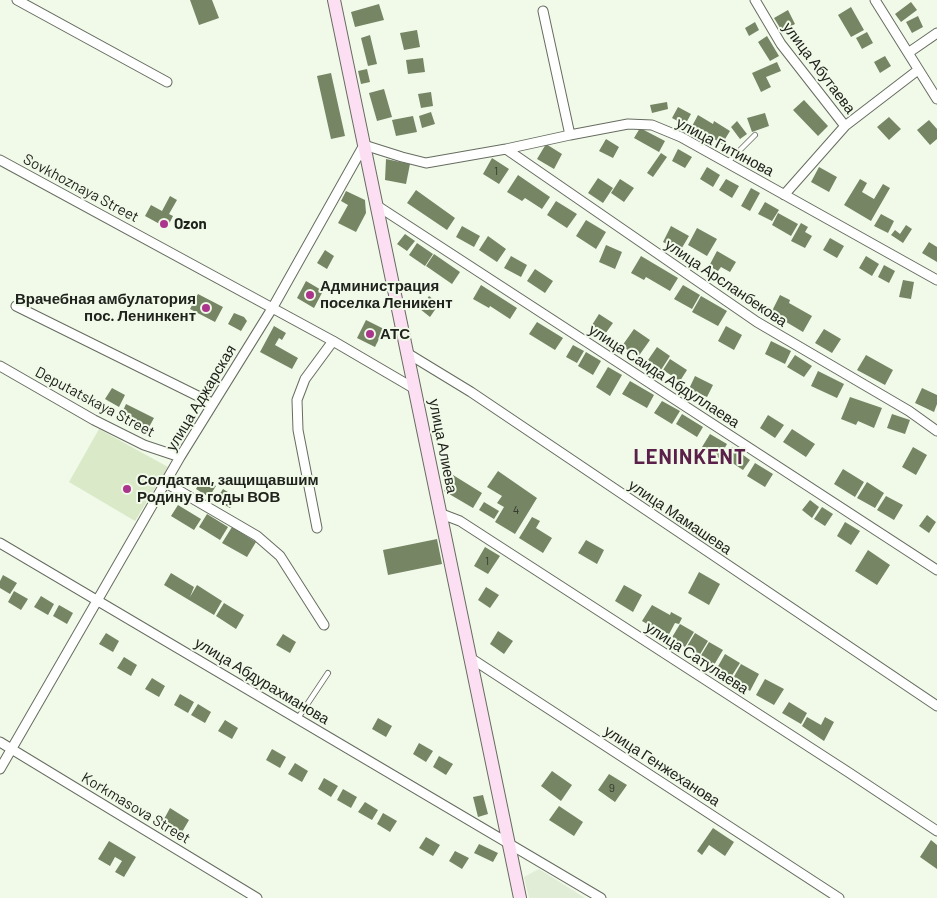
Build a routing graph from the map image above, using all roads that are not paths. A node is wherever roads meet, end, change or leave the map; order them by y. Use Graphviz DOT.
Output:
graph roads {
  1 [pos="17,0"];
  2 [pos="334,0"];
  3 [pos="755,0"];
  4 [pos="874,0"];
  5 [pos="543,11"];
  6 [pos="937,33"];
  7 [pos="908,53"];
  8 [pos="918,70"];
  9 [pos="167,82"];
  10 [pos="937,99"];
  11 [pos="845,126"];
  12 [pos="570,135"];
  13 [pos="755,135"];
  14 [pos="364,145"];
  15 [pos="506,149"];
  16 [pos="0,160"];
  17 [pos="727,163"];
  18 [pos="784,195"];
  19 [pos="376,205"];
  20 [pos="937,280"];
  21 [pos="16,306"];
  22 [pos="273,308"];
  23 [pos="333,340"];
  24 [pos="407,354"];
  25 [pos="0,366"];
  26 [pos="415,389"];
  27 [pos="212,403"];
  28 [pos="937,431"];
  29 [pos="180,457"];
  30 [pos="166,483"];
  31 [pos="439,513"];
  32 [pos="317,528"];
  33 [pos="0,543"];
  34 [pos="937,570"];
  35 [pos="98,600"];
  36 [pos="324,625"];
  37 [pos="469,657"];
  38 [pos="328,672"];
  39 [pos="937,706"];
  40 [pos="298,718"];
  41 [pos="0,742"];
  42 [pos="12,749"];
  43 [pos="0,769"];
  44 [pos="937,831"];
  45 [pos="509,843"];
  46 [pos="257,898"];
  47 [pos="520,898"];
  48 [pos="601,898"];
  49 [pos="839,898"];
  1 -- 9 [label="street"];
  2 -- 14 [label="street, улица Алиева"];
  3 -- 11 [label="street, улица Абутаева"];
  4 -- 7 [label="street"];
  5 -- 12 [label="street"];
  6 -- 7 [label="street"];
  7 -- 8 [label="street"];
  8 -- 10 [label="street"];
  8 -- 11 [label="street"];
  11 -- 18 [label="street"];
  12 -- 15 [label="street, улица Гитинова"];
  12 -- 17 [label="street, улица Гитинова"];
  13 -- 17 [label="lane"];
  14 -- 15 [label="street, улица Гитинова"];
  14 -- 19 [label="street, улица Алиева"];
  14 -- 22 [label="street, улица Аджарская"];
  15 -- 28 [label="street, улица Арсланбекова"];
  16 -- 22 [label="street, Sovkhoznaya Street"];
  17 -- 18 [label="street, улица Гитинова"];
  18 -- 20 [label="street, улица Гитинова"];
  19 -- 24 [label="street, улица Алиева"];
  19 -- 34 [label="street, улица Саида Абдуллаева"];
  21 -- 27 [label="street"];
  22 -- 23 [label="street, Sovkhoznaya Street"];
  22 -- 27 [label="street, улица Аджарская"];
  23 -- 26 [label="street, Sovkhoznaya Street"];
  23 -- 32 [label="street"];
  24 -- 26 [label="street, улица Алиева"];
  24 -- 39 [label="street, улица Мамашева"];
  25 -- 29 [label="street, Deputatskaya Street"];
  26 -- 31 [label="street, улица Алиева"];
  27 -- 29 [label="street, улица Аджарская"];
  29 -- 30 [label="street, улица Аджарская"];
  30 -- 35 [label="street, улица Аджарская"];
  30 -- 36 [label="street"];
  31 -- 37 [label="street, улица Алиева"];
  31 -- 44 [label="street, улица Сатулаева"];
  33 -- 35 [label="street, улица Абдурахманова"];
  35 -- 40 [label="street, улица Абдурахманова"];
  35 -- 42 [label="street, улица Аджарская"];
  37 -- 45 [label="street, улица Алиева"];
  37 -- 49 [label="street, улица Генжеханова"];
  38 -- 40 [label="lane"];
  40 -- 45 [label="street, улица Абдурахманова"];
  41 -- 42 [label="street, Korkmasova Street"];
  42 -- 43 [label="street, улица Аджарская"];
  42 -- 46 [label="street, Korkmasova Street"];
  45 -- 47 [label="street, улица Алиева"];
  45 -- 48 [label="street, улица Абдурахманова"];
}
